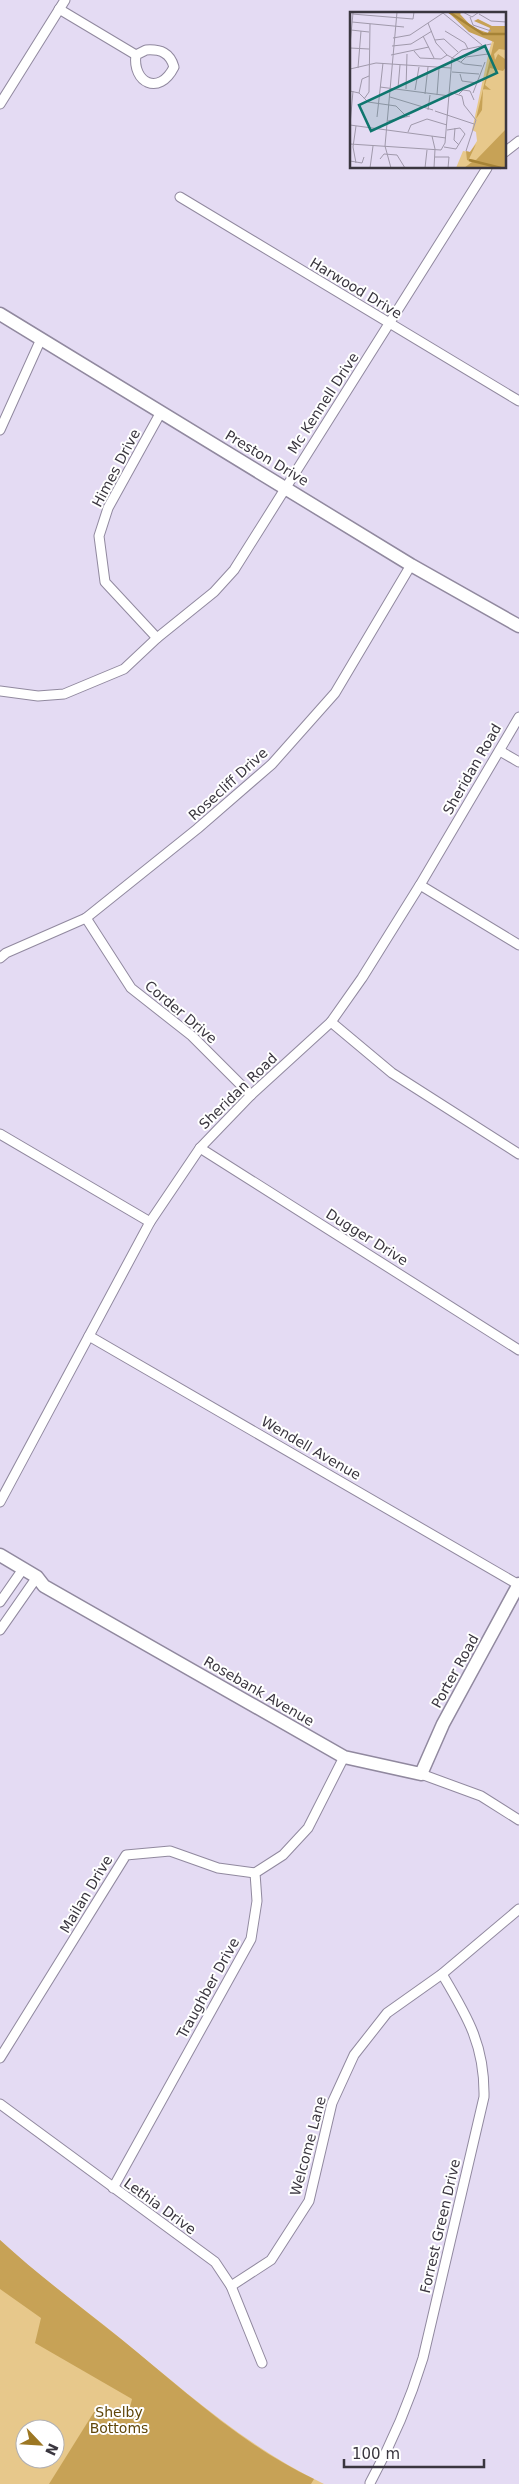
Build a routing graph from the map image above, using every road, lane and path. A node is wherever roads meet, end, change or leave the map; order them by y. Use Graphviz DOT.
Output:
graph roads {
  1 [pos="65,0"];
  2 [pos="59,9"];
  3 [pos="136,54"];
  4 [pos="0,104"];
  5 [pos="519,141"];
  6 [pos="506,151"];
  7 [pos="486,169"];
  8 [pos="180,197"];
  9 [pos="0,314"];
  10 [pos="390,325"];
  11 [pos="41,339"];
  12 [pos="519,400"];
  13 [pos="162,412"];
  14 [pos="0,430"];
  15 [pos="285,487"];
  16 [pos="411,565"];
  17 [pos="519,626"];
  18 [pos="157,638"];
  19 [pos="0,691"];
  20 [pos="519,716"];
  21 [pos="500,751"];
  22 [pos="519,762"];
  23 [pos="420,885"];
  24 [pos="86,918"];
  25 [pos="519,945"];
  26 [pos="0,958"];
  27 [pos="331,1022"];
  28 [pos="251,1095"];
  29 [pos="0,1134"];
  30 [pos="200,1148"];
  31 [pos="519,1154"];
  32 [pos="150,1222"];
  33 [pos="89,1336"];
  34 [pos="519,1350"];
  35 [pos="0,1502"];
  36 [pos="0,1555"];
  37 [pos="23,1569"];
  38 [pos="37,1577"];
  39 [pos="519,1585"];
  40 [pos="0,1602"];
  41 [pos="0,1630"];
  42 [pos="344,1757"];
  43 [pos="421,1774"];
  44 [pos="519,1820"];
  45 [pos="255,1873"];
  46 [pos="519,1909"];
  47 [pos="442,1974"];
  48 [pos="0,2058"];
  49 [pos="0,2104"];
  50 [pos="113,2188"];
  51 [pos="231,2286"];
  52 [pos="262,2363"];
  53 [pos="370,2483"];
  1 -- 2 [label="street"];
  2 -- 3 [label="street"];
  2 -- 4 [label="street"];
  3 -- 3 [label="street"];
  5 -- 6 [label="street"];
  7 -- 10 [label="street, Mc Kennell Drive"];
  8 -- 10 [label="street, Harwood Drive"];
  9 -- 11 [label="street, Preston Drive"];
  10 -- 12 [label="street, Harwood Drive"];
  10 -- 15 [label="street, Mc Kennell Drive"];
  11 -- 13 [label="street, Preston Drive"];
  11 -- 14 [label="street"];
  13 -- 15 [label="street, Preston Drive"];
  13 -- 18 [label="street, Himes Drive"];
  15 -- 16 [label="street, Preston Drive"];
  15 -- 18 [label="street, Mc Kennell Drive"];
  16 -- 17 [label="street, Preston Drive"];
  16 -- 24 [label="street, Rosecliff Drive"];
  18 -- 19 [label="street, Mc Kennell Drive"];
  20 -- 21 [label="street, Sheridan Road"];
  21 -- 22 [label="street"];
  21 -- 23 [label="street, Sheridan Road"];
  23 -- 25 [label="street"];
  23 -- 27 [label="street, Sheridan Road"];
  24 -- 26 [label="street, Rosecliff Drive"];
  24 -- 28 [label="street, Corder Drive"];
  27 -- 28 [label="street, Sheridan Road"];
  27 -- 31 [label="street"];
  28 -- 30 [label="street, Sheridan Road"];
  29 -- 32 [label="street"];
  30 -- 32 [label="street, Sheridan Road"];
  30 -- 34 [label="street, Dugger Drive"];
  32 -- 33 [label="street, Sheridan Road"];
  33 -- 35 [label="street, Sheridan Road"];
  33 -- 39 [label="street, Wendell Avenue"];
  36 -- 37 [label="street, Rosebank Avenue"];
  37 -- 38 [label="street, Rosebank Avenue"];
  37 -- 40 [label="street"];
  38 -- 41 [label="street"];
  38 -- 42 [label="street, Rosebank Avenue"];
  39 -- 43 [label="street, Porter Road"];
  42 -- 43 [label="street, Rosebank Avenue"];
  42 -- 45 [label="street"];
  43 -- 44 [label="street, Rosebank Avenue"];
  45 -- 48 [label="street, Mailan Drive"];
  45 -- 50 [label="street, Traughber Drive"];
  46 -- 47 [label="street, Welcome Lane"];
  47 -- 51 [label="street, Welcome Lane"];
  47 -- 53 [label="street, Forrest Green Drive"];
  49 -- 50 [label="street, Lethia Drive"];
  50 -- 51 [label="street, Lethia Drive"];
  51 -- 52 [label="street, Lethia Drive"];
}
